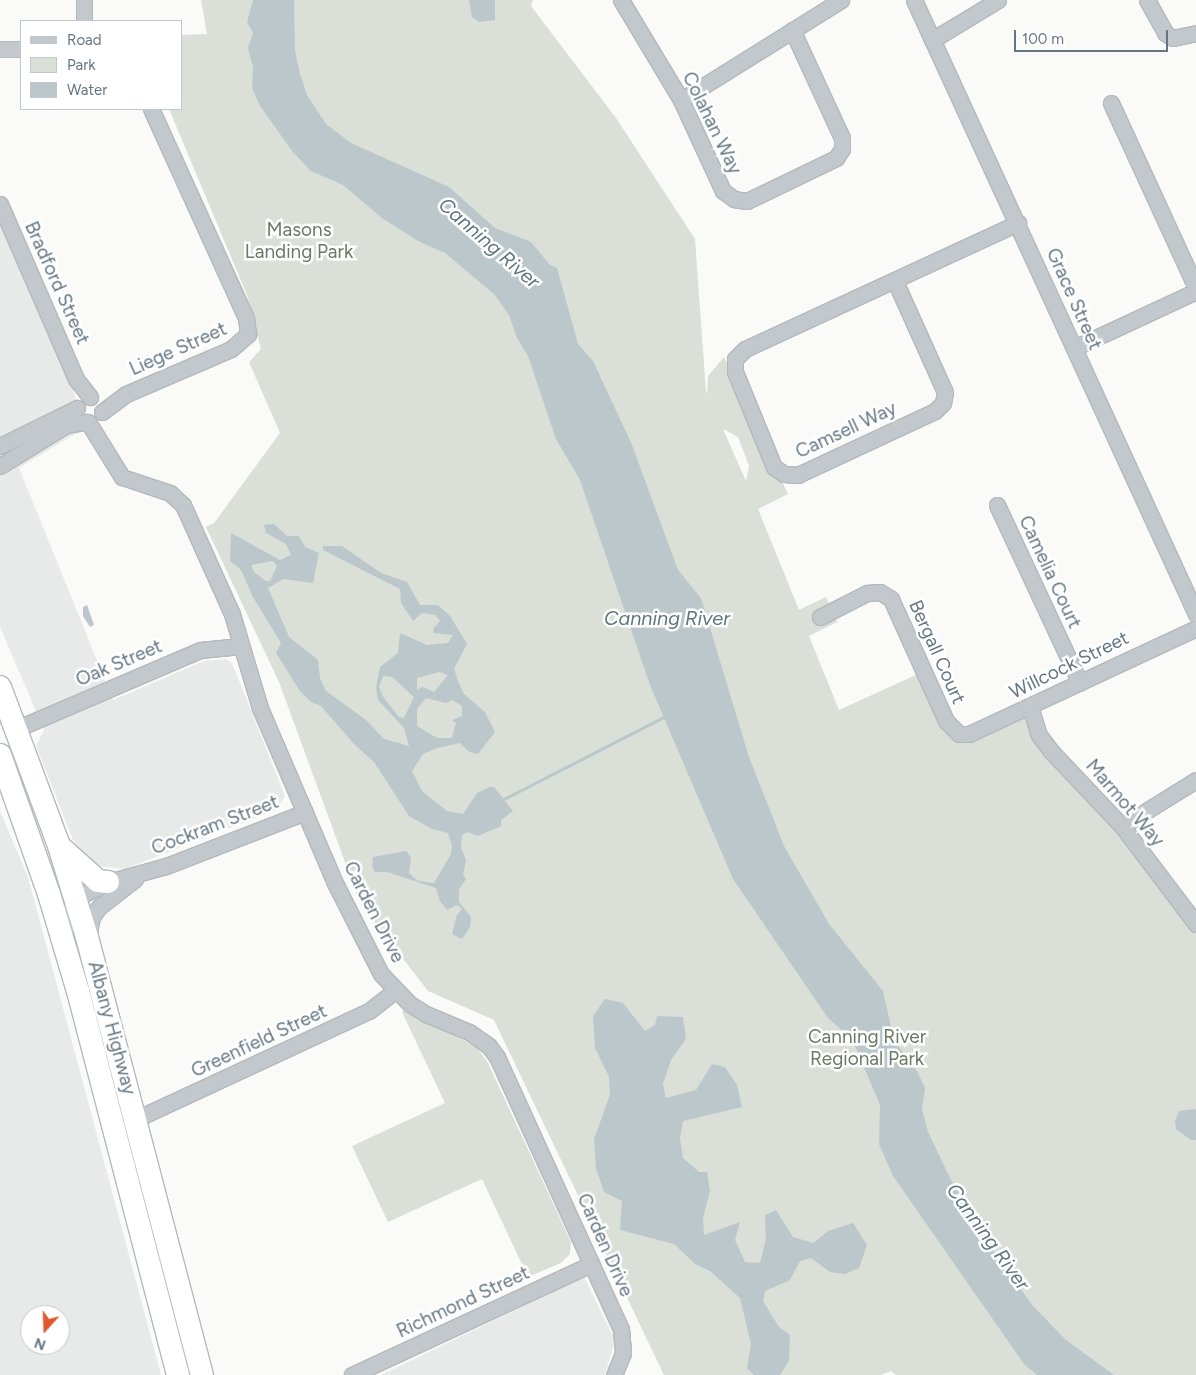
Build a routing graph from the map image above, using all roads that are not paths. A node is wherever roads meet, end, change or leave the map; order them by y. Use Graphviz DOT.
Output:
graph roads {
  1 [pos="84,0"];
  2 [pos="621,0"];
  3 [pos="841,0"];
  4 [pos="914,0"];
  5 [pos="998,0"];
  6 [pos="1147,0"];
  7 [pos="84,20"];
  8 [pos="792,30"];
  9 [pos="1196,33"];
  10 [pos="932,40"];
  11 [pos="0,49"];
  12 [pos="20,49"];
  13 [pos="682,100"];
  14 [pos="1112,103"];
  15 [pos="151,110"];
  16 [pos="0,204"];
  17 [pos="1018,223"];
  18 [pos="894,281"];
  19 [pos="1196,289"];
  20 [pos="1074,348"];
  21 [pos="90,411"];
  22 [pos="0,446"];
  23 [pos="0,466"];
  24 [pos="997,505"];
  25 [pos="1196,614"];
  26 [pos="820,617"];
  27 [pos="1196,628"];
  28 [pos="241,646"];
  29 [pos="1080,683"];
  30 [pos="0,687"];
  31 [pos="1030,706"];
  32 [pos="16,729"];
  33 [pos="959,734"];
  34 [pos="0,755"];
  35 [pos="1196,780"];
  36 [pos="304,812"];
  37 [pos="1122,826"];
  38 [pos="59,846"];
  39 [pos="140,875"];
  40 [pos="108,882"];
  41 [pos="73,906"];
  42 [pos="1196,924"];
  43 [pos="88,937"];
  44 [pos="64,941"];
  45 [pos="395,991"];
  46 [pos="136,1119"];
  47 [pos="592,1264"];
  48 [pos="178,1375"];
  49 [pos="202,1375"];
  50 [pos="352,1375"];
  51 [pos="614,1375"];
  1 -- 7 [label="street"];
  2 -- 13 [label="street, Colahan Way"];
  3 -- 8 [label="street"];
  4 -- 10 [label="street, Grace Street"];
  5 -- 10 [label="street"];
  6 -- 9 [label="street"];
  8 -- 13 [label="street"];
  8 -- 13 [label="street, Colahan Way"];
  10 -- 17 [label="street, Grace Street"];
  11 -- 12 [label="street"];
  14 -- 19 [label="street"];
  15 -- 21 [label="street, Liege Street"];
  16 -- 21 [label="street, Bradford Street"];
  17 -- 18 [label="street, Camsell Way"];
  17 -- 20 [label="street, Grace Street"];
  18 -- 18 [label="street, Camsell Way"];
  19 -- 20 [label="street"];
  20 -- 25 [label="street, Grace Street"];
  21 -- 22 [label="street, Liege Street"];
  21 -- 23 [label="street, Liege Street"];
  21 -- 28 [label="street, Carden Drive"];
  24 -- 29 [label="street, Camelia Court"];
  26 -- 33 [label="street, Bergall Court"];
  27 -- 29 [label="street, Willcock Street"];
  28 -- 32 [label="street, Oak Street"];
  28 -- 36 [label="street, Carden Drive"];
  29 -- 31 [label="street, Willcock Street"];
  30 -- 32 [label="highway, Albany Highway"];
  31 -- 33 [label="street, Willcock Street"];
  31 -- 37 [label="street, Marmot Way"];
  32 -- 38 [label="highway, Albany Highway"];
  34 -- 44 [label="highway, Albany Highway"];
  35 -- 37 [label="street"];
  36 -- 39 [label="street, Cockram Street"];
  36 -- 45 [label="street, Carden Drive"];
  37 -- 42 [label="street, Marmot Way"];
  38 -- 40 [label="highway"];
  38 -- 41 [label="highway, Albany Highway"];
  39 -- 40 [label="street, Cockram Street"];
  39 -- 43 [label="street, Cockram Street"];
  40 -- 41 [label="street, Cockram Street"];
  41 -- 43 [label="highway, Albany Highway"];
  41 -- 44 [label="street"];
  43 -- 46 [label="highway, Albany Highway"];
  44 -- 48 [label="highway, Albany Highway"];
  45 -- 46 [label="street, Greenfield Street"];
  45 -- 47 [label="street, Carden Drive"];
  46 -- 49 [label="highway, Albany Highway"];
  47 -- 50 [label="street, Richmond Street"];
  47 -- 51 [label="street, Carden Drive"];
}
